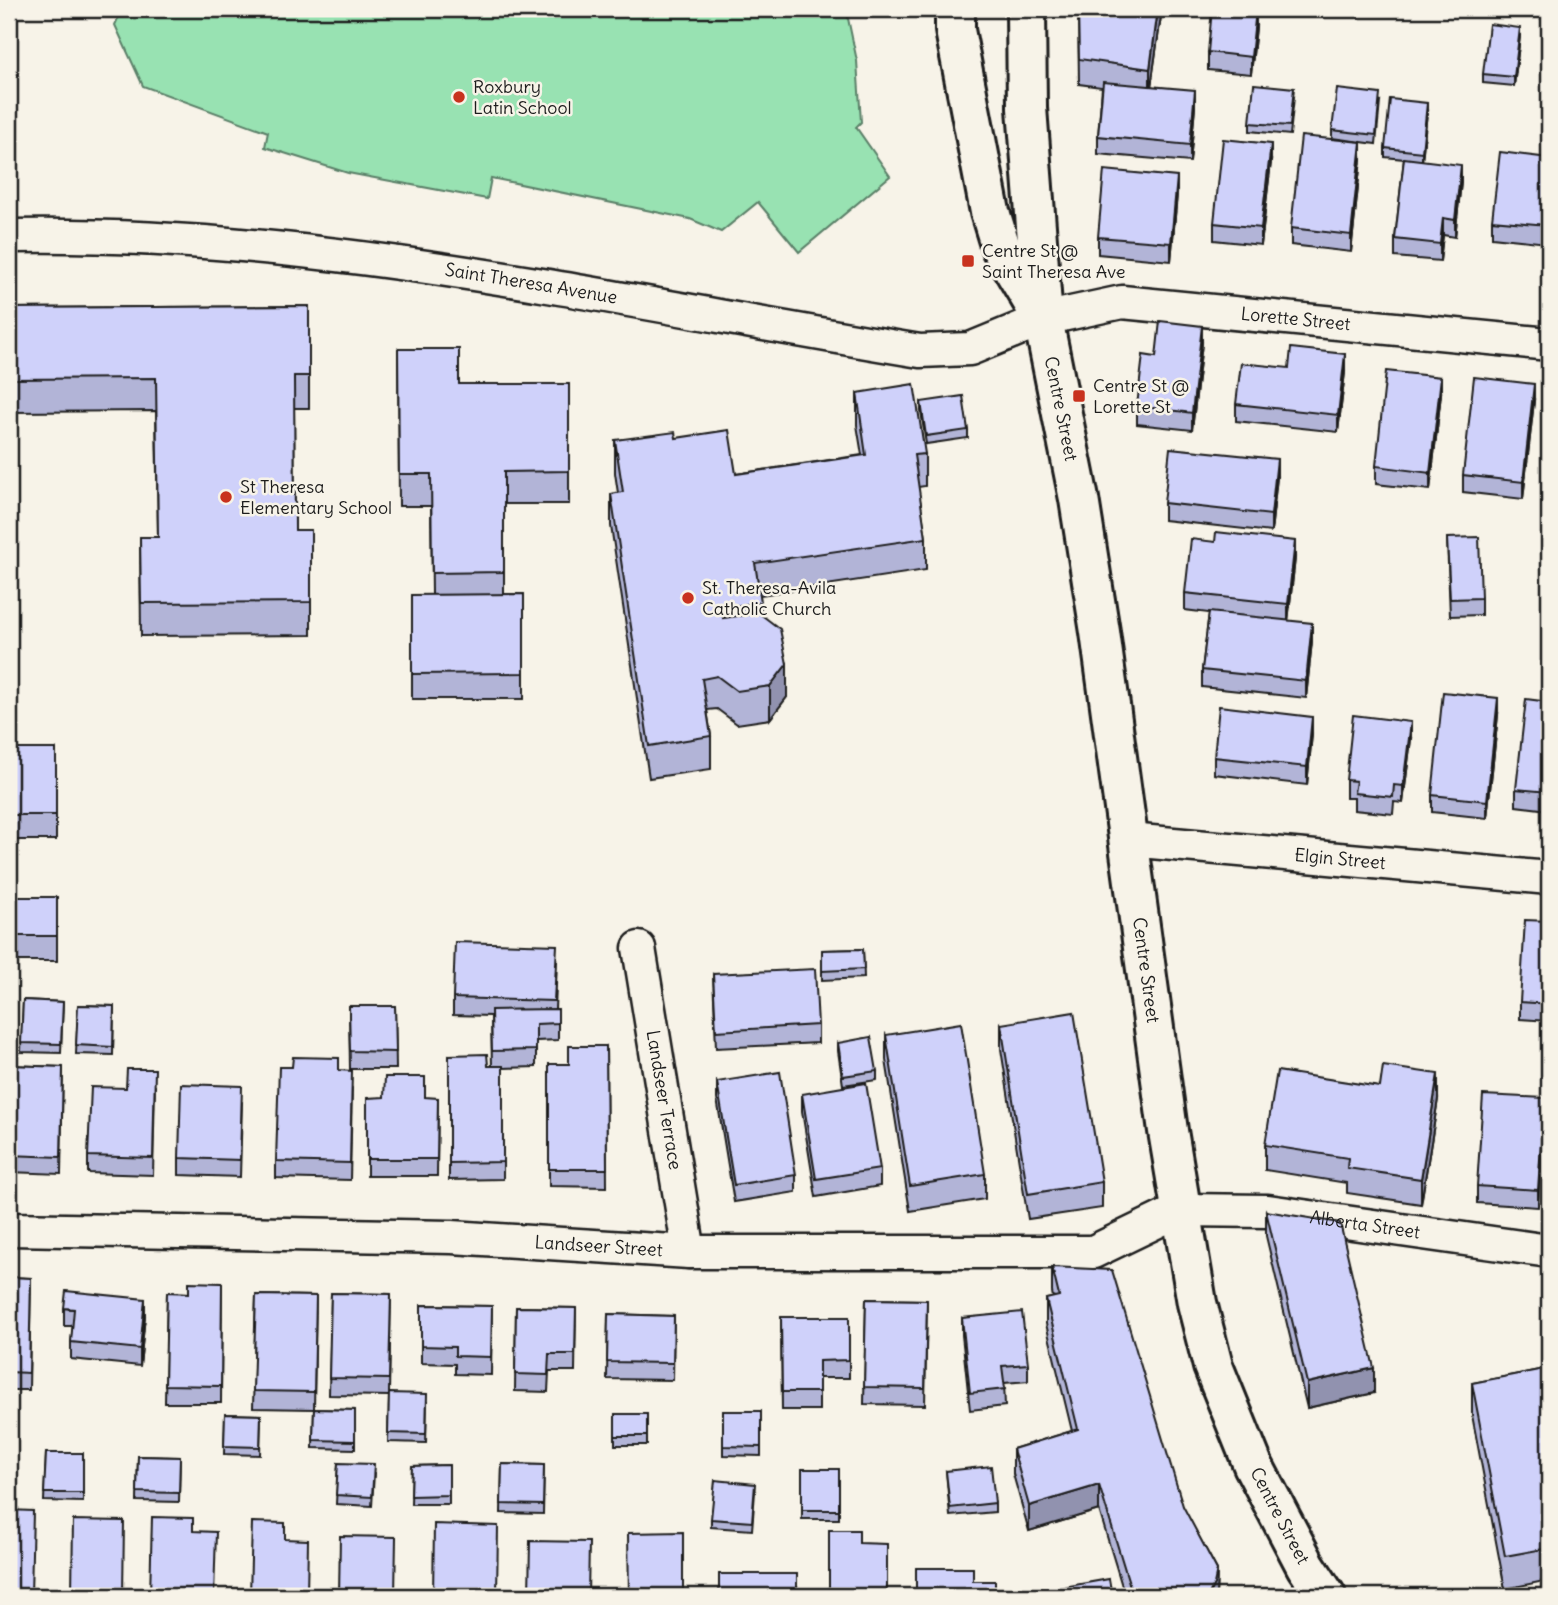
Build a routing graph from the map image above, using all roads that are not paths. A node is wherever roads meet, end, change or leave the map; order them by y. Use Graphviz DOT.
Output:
graph roads {
  1 [pos="1026,9"];
  2 [pos="953,16"];
  3 [pos="9,236"];
  4 [pos="1043,319"];
  5 [pos="1549,344"];
  6 [pos="1129,840"];
  7 [pos="1549,878"];
  8 [pos="639,948"];
  9 [pos="1180,1210"];
  10 [pos="9,1229"];
  11 [pos="1549,1251"];
  12 [pos="689,1252"];
  13 [pos="1326,1596"];
  1 -- 4 [label="main road, Centre Street"];
  2 -- 4 [label="main road, Centre Street"];
  3 -- 4 [label="street, Saint Theresa Avenue"];
  4 -- 5 [label="street, Lorette Street"];
  4 -- 6 [label="main road, Centre Street"];
  6 -- 7 [label="street, Elgin Street"];
  6 -- 9 [label="main road, Centre Street"];
  8 -- 12 [label="street, Landseer Terrace"];
  9 -- 11 [label="street, Alberta Street"];
  9 -- 12 [label="street, Landseer Street"];
  9 -- 13 [label="main road, Centre Street"];
  10 -- 12 [label="street, Landseer Street"];
}
